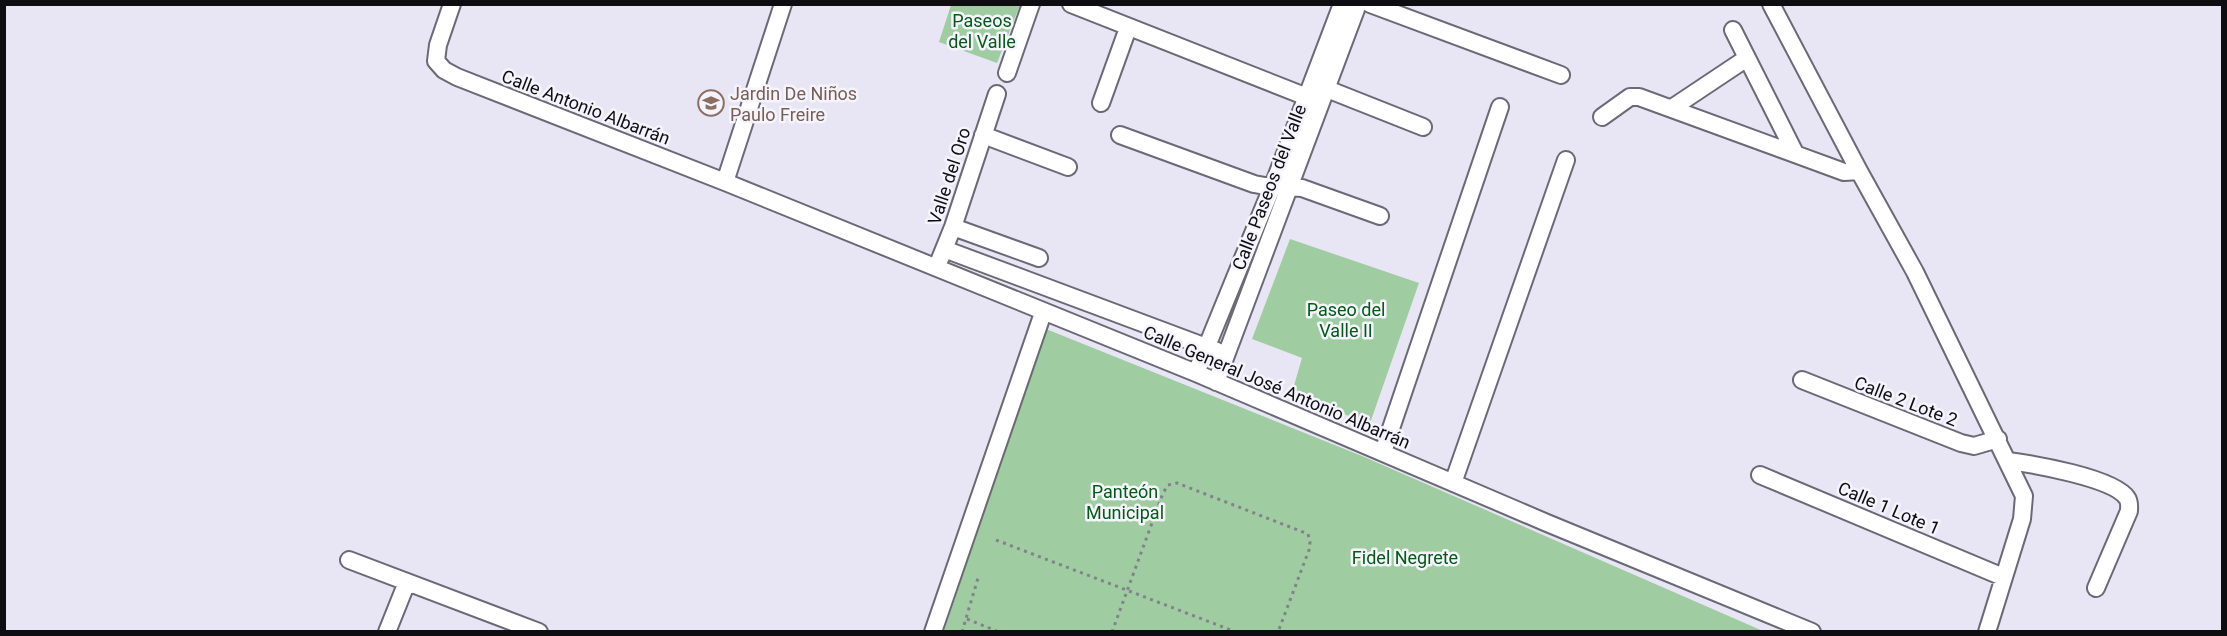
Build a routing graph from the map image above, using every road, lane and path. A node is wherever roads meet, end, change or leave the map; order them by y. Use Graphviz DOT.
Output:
graph roads {
  1 [pos="452,4"];
  2 [pos="783,4"];
  3 [pos="1031,4"];
  4 [pos="1071,4"];
  5 [pos="1342,4"];
  6 [pos="1358,4"];
  7 [pos="1370,4"];
  8 [pos="1771,4"];
  9 [pos="1128,28"];
  10 [pos="1733,30"];
  11 [pos="1747,58"];
  12 [pos="1006,73"];
  13 [pos="1561,75"];
  14 [pos="1327,89"];
  15 [pos="997,94"];
  16 [pos="1307,97"];
  17 [pos="1101,103"];
  18 [pos="1500,107"];
  19 [pos="1672,108"];
  20 [pos="1602,117"];
  21 [pos="1423,127"];
  22 [pos="983,135"];
  23 [pos="1120,135"];
  24 [pos="1796,153"];
  25 [pos="1566,160"];
  26 [pos="1068,166"];
  27 [pos="1859,171"];
  28 [pos="725,182"];
  29 [pos="1272,187"];
  30 [pos="1291,187"];
  31 [pos="1380,216"];
  32 [pos="953,227"];
  33 [pos="944,249"];
  34 [pos="1039,258"];
  35 [pos="936,268"];
  36 [pos="1043,313"];
  37 [pos="1207,348"];
  38 [pos="1226,355"];
  39 [pos="1196,373"];
  40 [pos="1802,380"];
  41 [pos="1216,382"];
  42 [pos="1998,439"];
  43 [pos="1383,452"];
  44 [pos="2008,460"];
  45 [pos="1760,475"];
  46 [pos="1453,483"];
  47 [pos="996,540"];
  48 [pos="349,560"];
  49 [pos="2003,577"];
  50 [pos="978,578"];
  51 [pos="407,582"];
  52 [pos="2096,588"];
  53 [pos="1127,591"];
  54 [pos="967,619"];
  55 [pos="1784,626"];
  56 [pos="387,632"];
  57 [pos="539,632"];
  58 [pos="933,632"];
  59 [pos="962,632"];
  60 [pos="999,632"];
  61 [pos="1112,632"];
  62 [pos="1236,632"];
  63 [pos="1278,632"];
  64 [pos="1812,632"];
  65 [pos="1987,632"];
  1 -- 28 [label="street, Calle Antonio Albarrán"];
  2 -- 28 [label="street"];
  3 -- 12 [label="street"];
  4 -- 9 [label="street"];
  5 -- 16 [label="street, Calle Paseos del Valle"];
  6 -- 14 [label="street, Calle Paseos del Valle"];
  7 -- 13 [label="street"];
  8 -- 27 [label="street"];
  9 -- 16 [label="street"];
  9 -- 17 [label="street"];
  10 -- 11 [label="street"];
  11 -- 19 [label="street"];
  11 -- 24 [label="street"];
  14 -- 21 [label="street"];
  14 -- 30 [label="street, Calle Paseos del Valle"];
  15 -- 22 [label="street, Valle del Oro"];
  16 -- 29 [label="street, Calle Paseos del Valle"];
  18 -- 43 [label="street"];
  19 -- 20 [label="street"];
  19 -- 24 [label="street"];
  22 -- 26 [label="street"];
  22 -- 32 [label="street, Valle del Oro"];
  23 -- 29 [label="street"];
  24 -- 27 [label="street"];
  25 -- 46 [label="street"];
  27 -- 42 [label="street"];
  28 -- 35 [label="street, Calle General José Antonio Albarrán"];
  29 -- 30 [label="street"];
  29 -- 37 [label="street, Calle Paseos del Valle"];
  30 -- 31 [label="street"];
  30 -- 38 [label="street, Calle Paseos del Valle"];
  32 -- 33 [label="street, Valle del Oro"];
  32 -- 34 [label="street"];
  33 -- 35 [label="street, Valle del Oro"];
  33 -- 37 [label="street"];
  35 -- 36 [label="street, Calle General José Antonio Albarrán"];
  36 -- 39 [label="street, Calle General José Antonio Albarrán"];
  36 -- 58 [label="street"];
  37 -- 38 [label="street"];
  37 -- 39 [label="street, Calle Paseos del Valle"];
  38 -- 41 [label="street, Calle Paseos del Valle"];
  39 -- 41 [label="street, Calle General José Antonio Albarrán"];
  40 -- 42 [label="street, Calle 2 Lote 2"];
  41 -- 43 [label="street, Calle General José Antonio Albarrán"];
  42 -- 44 [label="street"];
  43 -- 46 [label="street, Calle General José Antonio Albarrán"];
  44 -- 49 [label="street"];
  44 -- 52 [label="street"];
  45 -- 49 [label="street, Calle 1 Lote 1"];
  46 -- 55 [label="street, Calle General José Antonio Albarrán"];
  47 -- 53 [label="path"];
  48 -- 51 [label="street"];
  49 -- 65 [label="street"];
  50 -- 54 [label="path"];
  51 -- 56 [label="street"];
  51 -- 57 [label="street"];
  53 -- 61 [label="path"];
  53 -- 62 [label="path"];
  53 -- 63 [label="path"];
  54 -- 59 [label="path"];
  54 -- 60 [label="path"];
  55 -- 64 [label="street, Calle General José Antonio Albarrán"];
}
